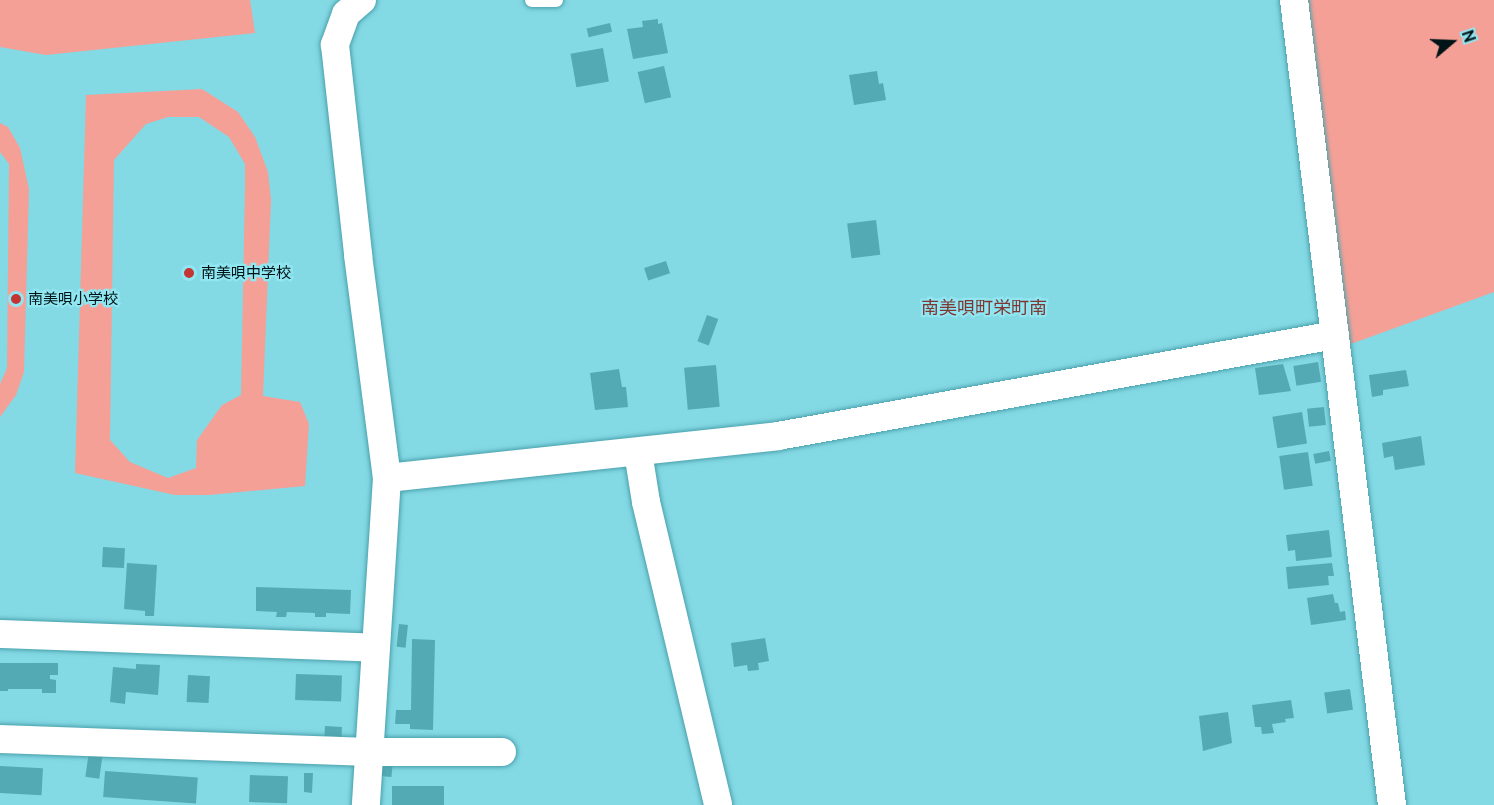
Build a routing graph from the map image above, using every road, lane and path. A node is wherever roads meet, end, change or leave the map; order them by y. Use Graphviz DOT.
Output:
graph roads {
  1 [pos="362,0"];
  2 [pos="532,0"];
  3 [pos="556,0"];
  4 [pos="1294,0"];
  5 [pos="1335,335"];
  6 [pos="638,452"];
  7 [pos="387,478"];
  8 [pos="0,634"];
  9 [pos="376,648"];
  10 [pos="0,739"];
  11 [pos="369,752"];
  12 [pos="502,752"];
  13 [pos="366,805"];
  14 [pos="718,805"];
  15 [pos="1392,805"];
  1 -- 7 [label="street"];
  2 -- 3 [label="lane"];
  4 -- 5 [label="street"];
  5 -- 6 [label="street"];
  5 -- 15 [label="street"];
  6 -- 7 [label="street"];
  6 -- 14 [label="street"];
  7 -- 9 [label="street"];
  8 -- 9 [label="street"];
  9 -- 11 [label="street"];
  10 -- 11 [label="street"];
  11 -- 12 [label="street"];
  11 -- 13 [label="street"];
}
